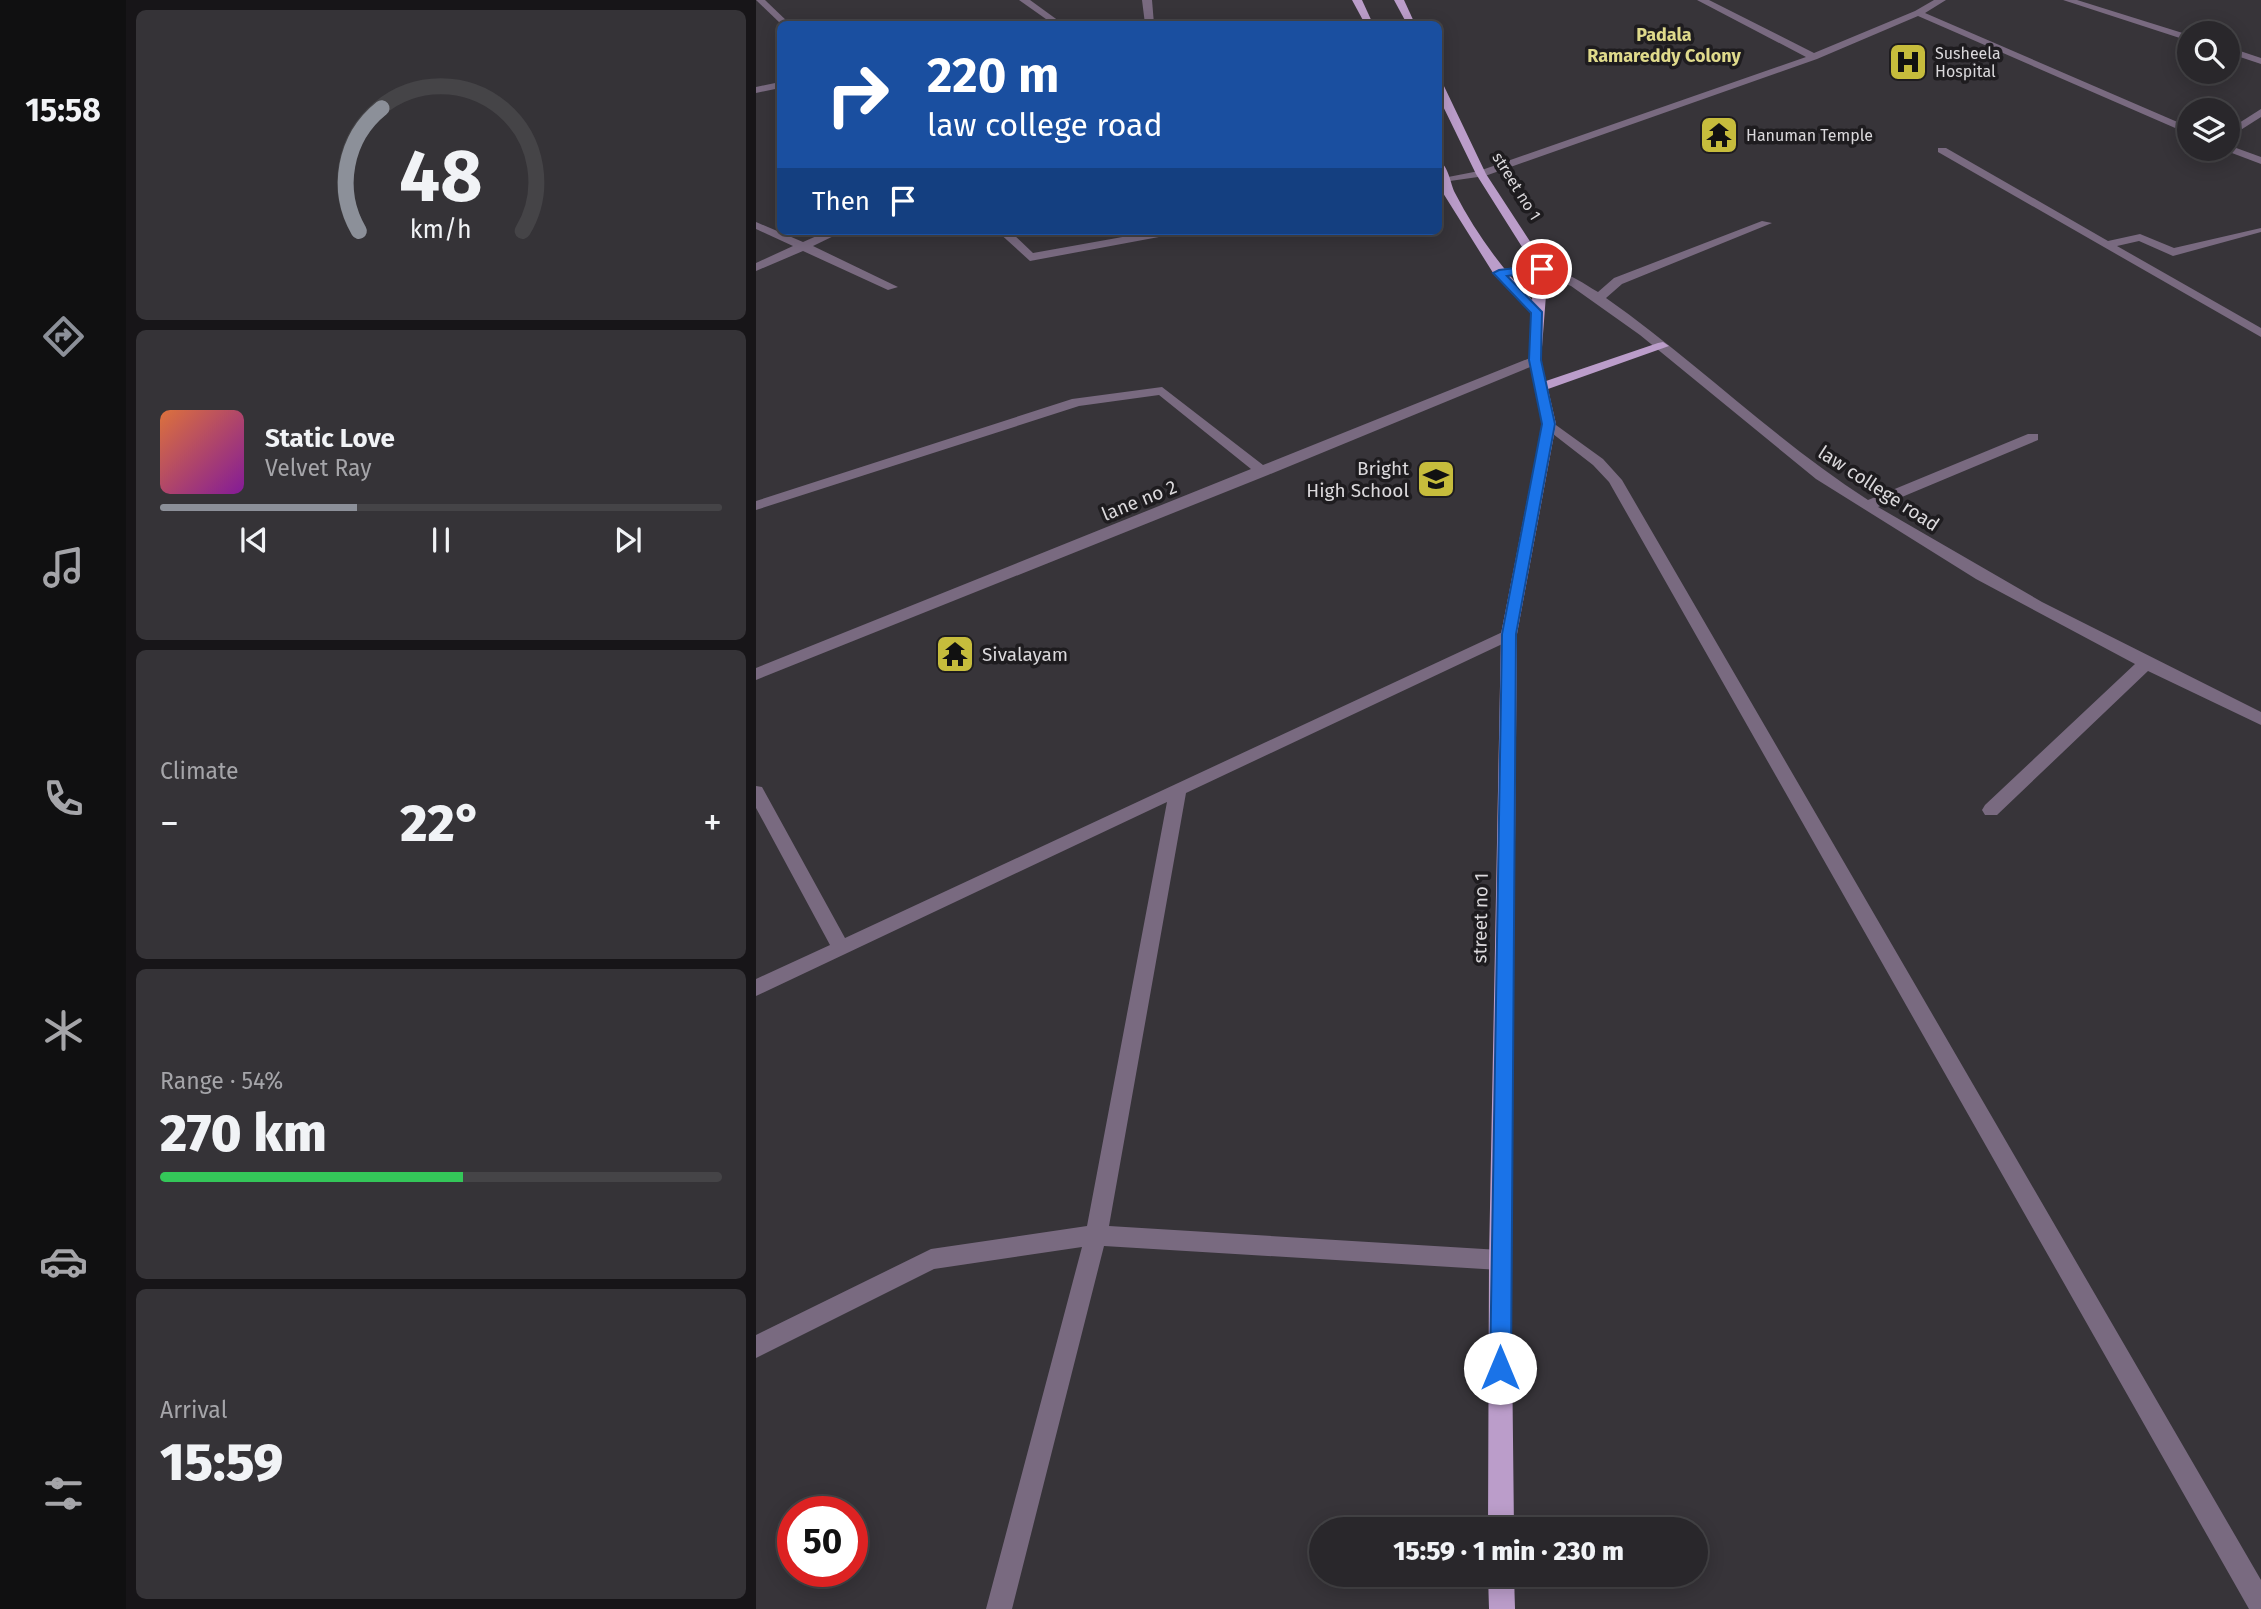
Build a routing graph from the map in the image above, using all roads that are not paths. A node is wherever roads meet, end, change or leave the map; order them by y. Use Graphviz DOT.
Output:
graph roads {
  1 [pos="1024,0"];
  2 [pos="1147,0"];
  3 [pos="1357,0"];
  4 [pos="1399,0"];
  5 [pos="1702,0"];
  6 [pos="1941,0"];
  7 [pos="2068,0"];
  8 [pos="760,4"];
  9 [pos="1918,13"];
  10 [pos="782,21"];
  11 [pos="1054,21"];
  12 [pos="1150,21"];
  13 [pos="1368,21"];
  14 [pos="1409,21"];
  15 [pos="2177,34"];
  16 [pos="2240,54"];
  17 [pos="1814,57"];
  18 [pos="2261,61"];
  19 [pos="777,86"];
  20 [pos="756,90"];
  21 [pos="1442,92"];
  22 [pos="2261,112"];
  23 [pos="2177,126"];
  24 [pos="2240,127"];
  25 [pos="1942,150"];
  26 [pos="2240,153"];
  27 [pos="2261,161"];
  28 [pos="1442,171"];
  29 [pos="1481,174"];
  30 [pos="1447,180"];
  31 [pos="1444,194"];
  32 [pos="1766,223"];
  33 [pos="756,225"];
  34 [pos="2257,230"];
  35 [pos="777,234"];
  36 [pos="778,235"];
  37 [pos="829,235"];
  38 [pos="1007,235"];
  39 [pos="1153,235"];
  40 [pos="2109,244"];
  41 [pos="803,246"];
  42 [pos="756,267"];
  43 [pos="1542,269"];
  44 [pos="1499,273"];
  45 [pos="892,287"];
  46 [pos="1598,299"];
  47 [pos="1537,312"];
  48 [pos="2261,333"];
  49 [pos="1663,346"];
  50 [pos="1535,360"];
  51 [pos="1542,387"];
  52 [pos="1549,424"];
  53 [pos="2034,437"];
  54 [pos="1263,471"];
  55 [pos="756,506"];
  56 [pos="1867,506"];
  57 [pos="1509,634"];
  58 [pos="2145,664"];
  59 [pos="756,674"];
  60 [pos="2261,719"];
  61 [pos="1178,788"];
  62 [pos="756,792"];
  63 [pos="1991,810"];
  64 [pos="841,948"];
  65 [pos="756,988"];
  66 [pos="1096,1235"];
  67 [pos="1500,1260"];
  68 [pos="756,1347"];
  69 [pos="1501,1517"];
  70 [pos="1502,1587"];
  71 [pos="2261,1605"];
  72 [pos="999,1609"];
  73 [pos="1502,1609"];
  1 -- 11 [label="street"];
  2 -- 12 [label="street"];
  3 -- 13 [label="main road"];
  4 -- 14 [label="main road"];
  5 -- 17 [label="street"];
  6 -- 9 [label="street"];
  7 -- 15 [label="street"];
  8 -- 10 [label="street"];
  9 -- 17 [label="street"];
  9 -- 23 [label="street"];
  16 -- 18 [label="street"];
  17 -- 29 [label="street"];
  19 -- 20 [label="street"];
  21 -- 29 [label="main road, street no 1"];
  22 -- 24 [label="street"];
  25 -- 40 [label="street"];
  26 -- 27 [label="street"];
  28 -- 30 [label="main road"];
  29 -- 30 [label="street"];
  29 -- 43 [label="main road, street no 1"];
  30 -- 31 [label="main road"];
  31 -- 44 [label="main road"];
  32 -- 46 [label="street"];
  33 -- 35 [label="street"];
  34 -- 40 [label="street"];
  36 -- 41 [label="street"];
  37 -- 41 [label="street"];
  38 -- 39 [label="street"];
  40 -- 48 [label="street"];
  41 -- 42 [label="street"];
  41 -- 45 [label="street"];
  43 -- 44 [label="street, law college road"];
  43 -- 46 [label="street, law college road"];
  43 -- 47 [label="main road, street no 1"];
  44 -- 47 [label="main road"];
  46 -- 49 [label="street, law college road"];
  47 -- 50 [label="main road, street no 1"];
  49 -- 51 [label="main road"];
  49 -- 56 [label="street, law college road"];
  50 -- 51 [label="main road, street no 1"];
  50 -- 54 [label="street, lane no 2"];
  51 -- 52 [label="main road, street no 1"];
  52 -- 57 [label="main road, street no 1"];
  52 -- 71 [label="street"];
  53 -- 56 [label="street"];
  54 -- 55 [label="street"];
  54 -- 59 [label="street, lane no 2"];
  56 -- 58 [label="street, law college road"];
  57 -- 61 [label="street"];
  57 -- 67 [label="main road, street no 1"];
  58 -- 60 [label="street, law college road"];
  58 -- 63 [label="street"];
  61 -- 64 [label="street"];
  61 -- 66 [label="street"];
  62 -- 64 [label="street"];
  64 -- 65 [label="street"];
  66 -- 67 [label="street"];
  66 -- 68 [label="street"];
  66 -- 72 [label="street"];
  67 -- 69 [label="main road, street no 1"];
  70 -- 73 [label="main road"];
}
